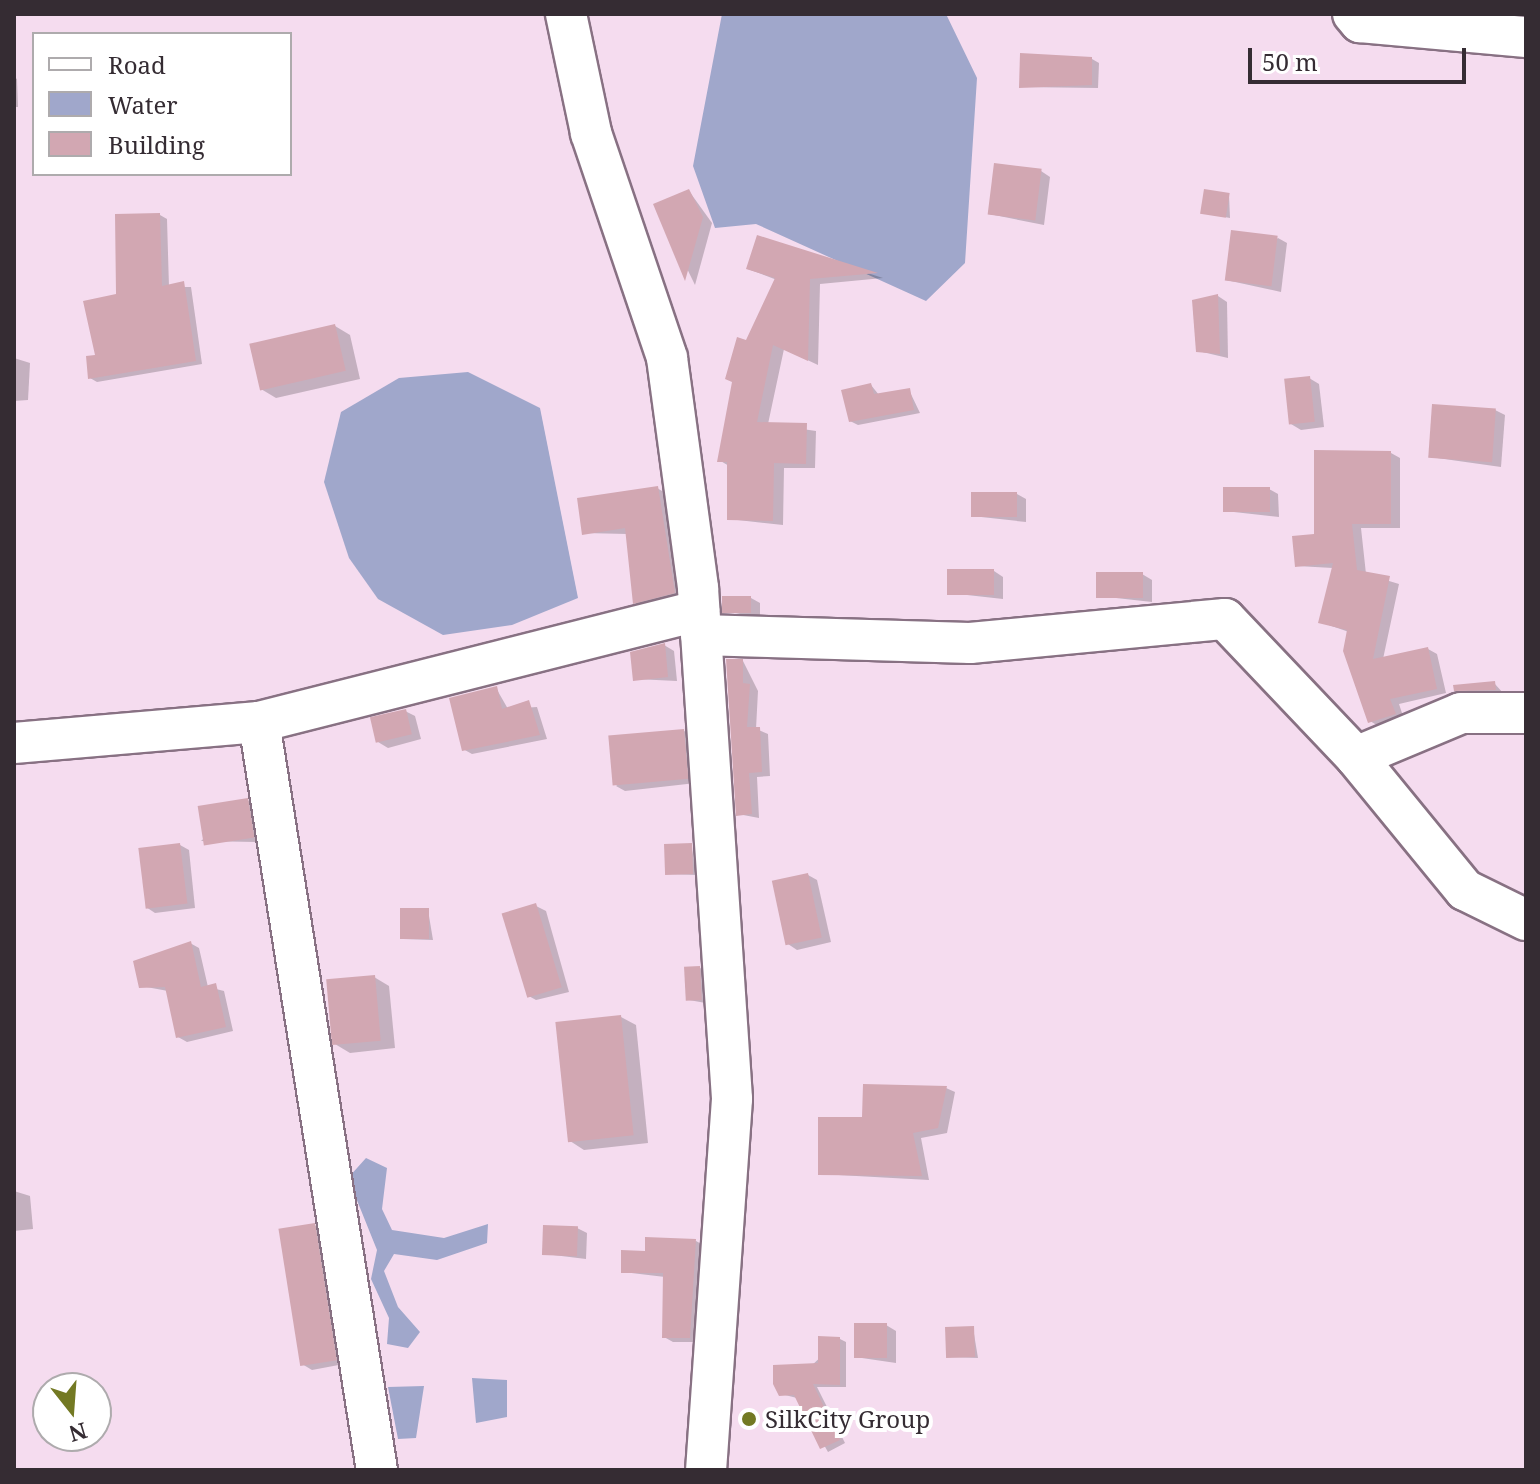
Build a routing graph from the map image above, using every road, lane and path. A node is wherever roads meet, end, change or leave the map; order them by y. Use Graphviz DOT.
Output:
graph roads {
  1 [pos="566,14"];
  2 [pos="1353,14"];
  3 [pos="1526,37"];
  4 [pos="700,623"];
  5 [pos="1526,713"];
  6 [pos="259,722"];
  7 [pos="14,743"];
  8 [pos="1356,757"];
  9 [pos="1526,920"];
  10 [pos="377,1470"];
  11 [pos="706,1470"];
  1 -- 4 [label="street"];
  2 -- 3 [label="street"];
  4 -- 6 [label="street"];
  4 -- 8 [label="street"];
  4 -- 11 [label="street"];
  5 -- 8 [label="street"];
  6 -- 7 [label="street"];
  6 -- 10 [label="street"];
  8 -- 9 [label="street"];
}
